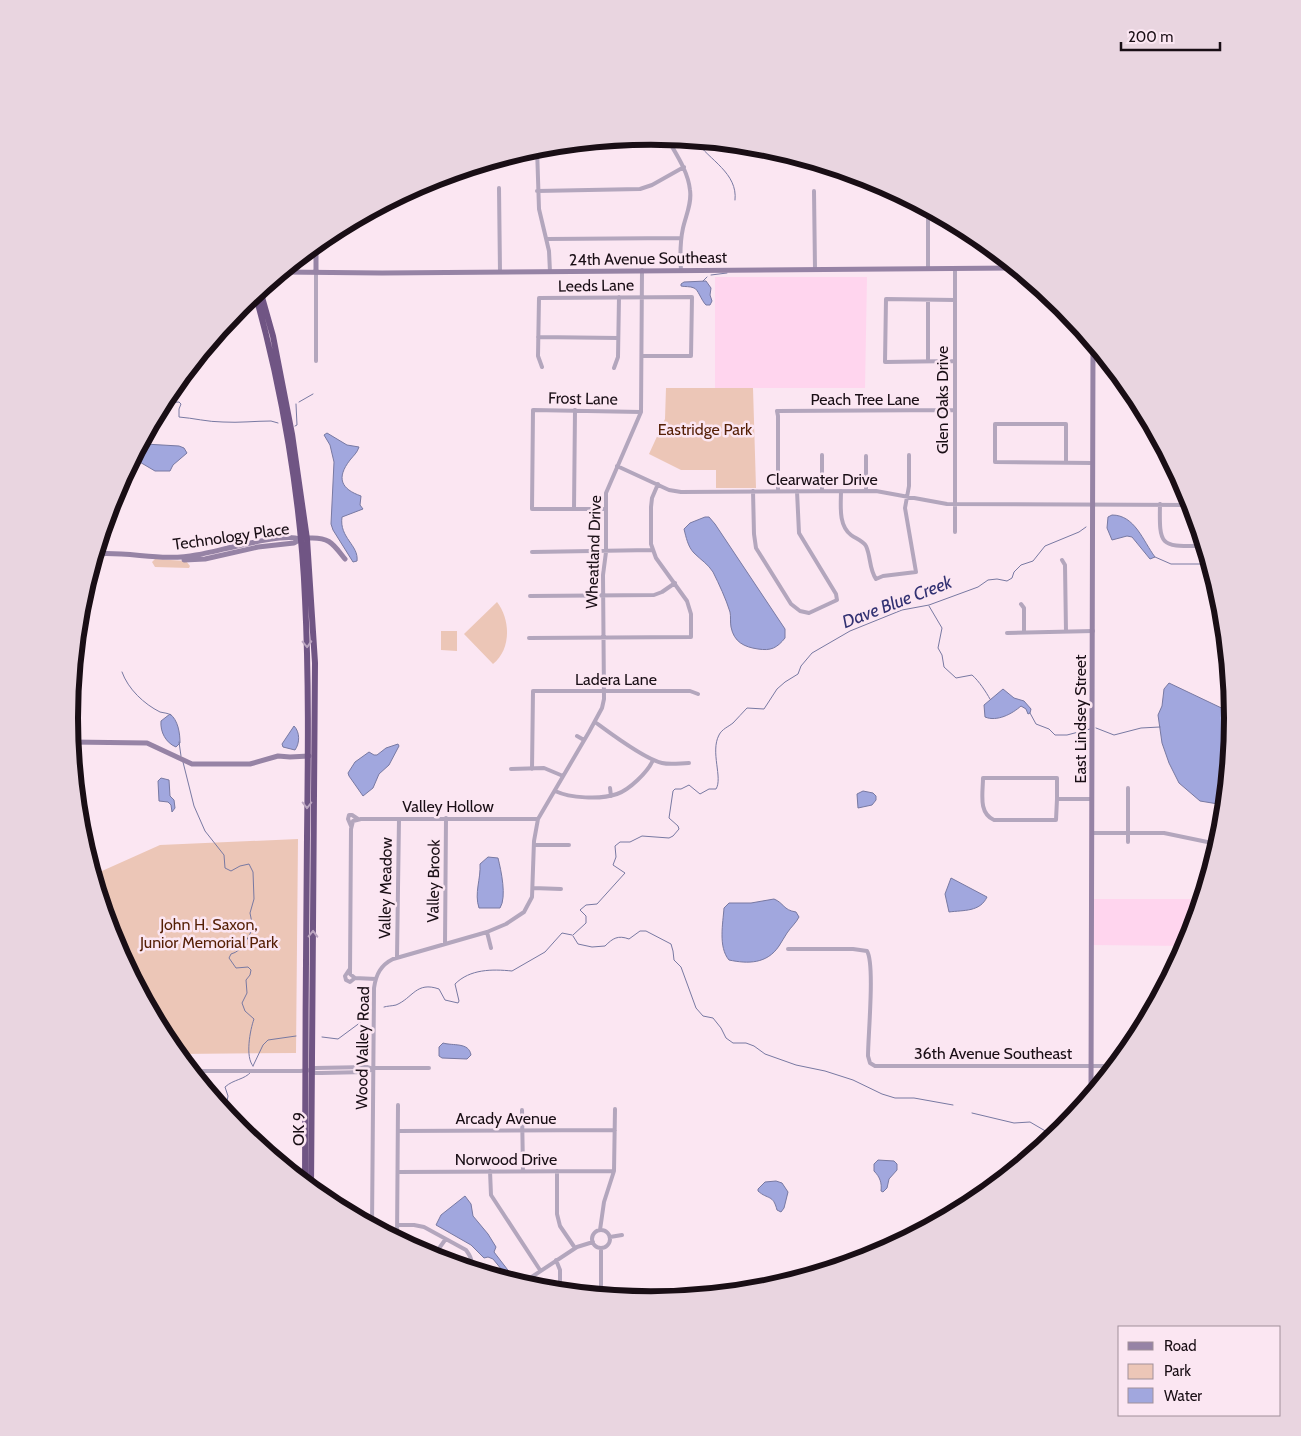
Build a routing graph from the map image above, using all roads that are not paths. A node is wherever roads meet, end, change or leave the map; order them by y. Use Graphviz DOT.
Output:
graph roads {
  1 [pos="671,146"];
  2 [pos="537,156"];
  3 [pos="684,167"];
  4 [pos="499,188"];
  5 [pos="537,191"];
  6 [pos="814,191"];
  7 [pos="928,217"];
  8 [pos="682,238"];
  9 [pos="547,239"];
  10 [pos="316,253"];
  11 [pos="928,268"];
  12 [pos="955,268"];
  13 [pos="1005,268"];
  14 [pos="815,269"];
  15 [pos="642,270"];
  16 [pos="681,270"];
  17 [pos="291,272"];
  18 [pos="316,272"];
  19 [pos="500,272"];
  20 [pos="550,272"];
  21 [pos="262,297"];
  22 [pos="618,297"];
  23 [pos="643,297"];
  24 [pos="928,300"];
  25 [pos="955,300"];
  26 [pos="257,302"];
  27 [pos="538,338"];
  28 [pos="618,338"];
  29 [pos="1093,354"];
  30 [pos="642,356"];
  31 [pos="316,361"];
  32 [pos="928,361"];
  33 [pos="954,361"];
  34 [pos="542,367"];
  35 [pos="614,368"];
  36 [pos="575,410"];
  37 [pos="954,410"];
  38 [pos="641,412"];
  39 [pos="822,455"];
  40 [pos="909,455"];
  41 [pos="866,456"];
  42 [pos="1066,462"];
  43 [pos="1092,463"];
  44 [pos="617,466"];
  45 [pos="658,484"];
  46 [pos="866,490"];
  47 [pos="753,491"];
  48 [pos="778,491"];
  49 [pos="797,491"];
  50 [pos="822,491"];
  51 [pos="841,491"];
  52 [pos="907,497"];
  53 [pos="954,504"];
  54 [pos="1160,504"];
  55 [pos="1092,505"];
  56 [pos="1182,505"];
  57 [pos="574,509"];
  58 [pos="606,509"];
  59 [pos="955,532"];
  60 [pos="302,539"];
  61 [pos="1197,546"];
  62 [pos="652,550"];
  63 [pos="532,552"];
  64 [pos="606,552"];
  65 [pos="102,554"];
  66 [pos="345,559"];
  67 [pos="1062,560"];
  68 [pos="674,583"];
  69 [pos="530,596"];
  70 [pos="603,596"];
  71 [pos="1021,604"];
  72 [pos="1093,631"];
  73 [pos="1024,632"];
  74 [pos="1066,632"];
  75 [pos="1007,633"];
  76 [pos="603,637"];
  77 [pos="529,638"];
  78 [pos="604,691"];
  79 [pos="698,694"];
  80 [pos="595,722"];
  81 [pos="577,736"];
  82 [pos="584,740"];
  83 [pos="79,742"];
  84 [pos="311,756"];
  85 [pos="653,760"];
  86 [pos="689,763"];
  87 [pos="510,769"];
  88 [pos="532,769"];
  89 [pos="563,776"];
  90 [pos="610,788"];
  91 [pos="1128,788"];
  92 [pos="555,791"];
  93 [pos="611,796"];
  94 [pos="1058,799"];
  95 [pos="1092,799"];
  96 [pos="399,818"];
  97 [pos="446,818"];
  98 [pos="538,820"];
  99 [pos="1092,833"];
  100 [pos="1128,833"];
  101 [pos="1177,835"];
  102 [pos="1176,840"];
  103 [pos="1128,842"];
  104 [pos="1209,842"];
  105 [pos="534,845"];
  106 [pos="568,845"];
  107 [pos="533,888"];
  108 [pos="561,889"];
  109 [pos="487,932"];
  110 [pos="445,944"];
  111 [pos="491,948"];
  112 [pos="788,950"];
  113 [pos="397,957"];
  114 [pos="376,979"];
  115 [pos="1091,1065"];
  116 [pos="1106,1066"];
  117 [pos="429,1068"];
  118 [pos="373,1069"];
  119 [pos="309,1070"];
  120 [pos="199,1071"];
  121 [pos="1091,1084"];
  122 [pos="398,1104"];
  123 [pos="615,1109"];
  124 [pos="522,1110"];
  125 [pos="522,1130"];
  126 [pos="615,1130"];
  127 [pos="398,1131"];
  128 [pos="614,1170"];
  129 [pos="490,1171"];
  130 [pos="522,1171"];
  131 [pos="557,1171"];
  132 [pos="398,1172"];
  133 [pos="305,1175"];
  134 [pos="311,1179"];
  135 [pos="513,1214"];
  136 [pos="372,1218"];
  137 [pos="507,1218"];
  138 [pos="397,1225"];
  139 [pos="600,1230"];
  140 [pos="397,1232"];
  141 [pos="622,1235"];
  142 [pos="610,1237"];
  143 [pos="445,1240"];
  144 [pos="593,1242"];
  145 [pos="440,1247"];
  146 [pos="575,1248"];
  147 [pos="601,1248"];
  148 [pos="556,1260"];
  149 [pos="472,1263"];
  150 [pos="540,1270"];
  151 [pos="529,1278"];
  152 [pos="560,1283"];
  153 [pos="600,1289"];
  1 -- 3 [label="street"];
  2 -- 5 [label="street"];
  3 -- 5 [label="street"];
  3 -- 8 [label="street"];
  4 -- 19 [label="street"];
  5 -- 9 [label="street"];
  6 -- 14 [label="street"];
  7 -- 11 [label="street"];
  8 -- 9 [label="street"];
  8 -- 16 [label="street"];
  9 -- 20 [label="street"];
  10 -- 18 [label="street"];
  11 -- 12 [label="street, 24th Avenue Southeast"];
  11 -- 14 [label="street, 24th Avenue Southeast"];
  12 -- 13 [label="street, 24th Avenue Southeast"];
  12 -- 25 [label="street, Glen Oaks Drive"];
  14 -- 16 [label="street, 24th Avenue Southeast"];
  15 -- 16 [label="street, 24th Avenue Southeast"];
  15 -- 20 [label="street, 24th Avenue Southeast"];
  15 -- 23 [label="street, Wheatland Drive"];
  17 -- 18 [label="street, 24th Avenue Southeast"];
  18 -- 19 [label="street, 24th Avenue Southeast"];
  18 -- 31 [label="street"];
  19 -- 20 [label="street, 24th Avenue Southeast"];
  21 -- 60 [label="highway, OK 9"];
  22 -- 23 [label="street, Leeds Lane"];
  22 -- 27 [label="street, Leeds Lane"];
  22 -- 28 [label="street"];
  23 -- 30 [label="street, Wheatland Drive"];
  23 -- 30 [label="street, Leeds Lane"];
  24 -- 25 [label="street"];
  24 -- 32 [label="street"];
  24 -- 32 [label="street"];
  25 -- 33 [label="street, Glen Oaks Drive"];
  26 -- 60 [label="highway, OK 9"];
  27 -- 28 [label="street"];
  27 -- 34 [label="street, Leeds Lane"];
  28 -- 35 [label="street"];
  29 -- 43 [label="street, East Lindsey Street"];
  30 -- 38 [label="street, Wheatland Drive"];
  32 -- 33 [label="street"];
  33 -- 37 [label="street, Glen Oaks Drive"];
  36 -- 38 [label="street, Frost Lane"];
  36 -- 57 [label="street"];
  36 -- 57 [label="street, Frost Lane"];
  37 -- 48 [label="street, Peach Tree Lane"];
  37 -- 53 [label="street, Glen Oaks Drive"];
  38 -- 44 [label="street, Wheatland Drive"];
  39 -- 50 [label="street"];
  40 -- 52 [label="street"];
  41 -- 46 [label="street"];
  42 -- 42 [label="street"];
  42 -- 43 [label="street"];
  43 -- 55 [label="street, East Lindsey Street"];
  44 -- 45 [label="street, Clearwater Drive"];
  44 -- 58 [label="street, Wheatland Drive"];
  45 -- 47 [label="street, Clearwater Drive"];
  45 -- 62 [label="street"];
  46 -- 51 [label="street, Clearwater Drive"];
  46 -- 52 [label="street, Clearwater Drive"];
  47 -- 48 [label="street, Clearwater Drive"];
  47 -- 49 [label="street"];
  48 -- 49 [label="street, Clearwater Drive"];
  49 -- 50 [label="street, Clearwater Drive"];
  50 -- 51 [label="street, Clearwater Drive"];
  51 -- 52 [label="street"];
  52 -- 53 [label="street, Clearwater Drive"];
  53 -- 55 [label="street, Clearwater Drive"];
  53 -- 59 [label="street, Glen Oaks Drive"];
  54 -- 55 [label="street, Clearwater Drive"];
  54 -- 56 [label="street, Clearwater Drive"];
  54 -- 61 [label="street"];
  55 -- 72 [label="street, East Lindsey Street"];
  57 -- 58 [label="street"];
  58 -- 64 [label="street, Wheatland Drive"];
  60 -- 65 [label="street, Technology Place"];
  60 -- 66 [label="street, Technology Place"];
  60 -- 84 [label="highway, OK 9"];
  62 -- 64 [label="street"];
  62 -- 68 [label="street"];
  63 -- 64 [label="street"];
  64 -- 70 [label="street, Wheatland Drive"];
  67 -- 74 [label="street"];
  68 -- 70 [label="street"];
  68 -- 76 [label="street"];
  69 -- 70 [label="street"];
  70 -- 76 [label="street, Wheatland Drive"];
  71 -- 73 [label="street"];
  72 -- 74 [label="street"];
  72 -- 95 [label="street, East Lindsey Street"];
  73 -- 74 [label="street"];
  73 -- 75 [label="street"];
  76 -- 77 [label="street"];
  76 -- 78 [label="street, Wheatland Drive"];
  78 -- 79 [label="street, Ladera Lane"];
  78 -- 80 [label="street, Wood Valley Road"];
  78 -- 88 [label="street, Ladera Lane"];
  80 -- 82 [label="street, Wood Valley Road"];
  80 -- 85 [label="street"];
  81 -- 82 [label="street"];
  82 -- 89 [label="street, Wood Valley Road"];
  83 -- 84 [label="street"];
  84 -- 119 [label="highway, OK 9"];
  85 -- 86 [label="street"];
  85 -- 93 [label="street"];
  87 -- 88 [label="street"];
  88 -- 89 [label="street"];
  89 -- 92 [label="street, Wood Valley Road"];
  90 -- 93 [label="street"];
  91 -- 100 [label="street"];
  92 -- 93 [label="street"];
  92 -- 98 [label="street, Wood Valley Road"];
  94 -- 94 [label="street"];
  94 -- 95 [label="street"];
  95 -- 99 [label="street, East Lindsey Street"];
  96 -- 97 [label="street, Valley Hollow"];
  96 -- 113 [label="street, Valley Meadow"];
  96 -- 114 [label="street, Valley Hollow"];
  97 -- 98 [label="street, Valley Hollow"];
  97 -- 110 [label="street, Valley Brook"];
  98 -- 105 [label="street, Wood Valley Road"];
  99 -- 100 [label="street"];
  99 -- 115 [label="street, East Lindsey Street"];
  100 -- 101 [label="street"];
  100 -- 103 [label="street"];
  101 -- 102 [label="street"];
  101 -- 104 [label="street"];
  105 -- 106 [label="street"];
  105 -- 107 [label="street, Wood Valley Road"];
  107 -- 108 [label="street"];
  107 -- 109 [label="street, Wood Valley Road"];
  109 -- 110 [label="street, Wood Valley Road"];
  109 -- 111 [label="street"];
  110 -- 113 [label="street, Wood Valley Road"];
  112 -- 115 [label="street, 36th Avenue Southeast"];
  113 -- 114 [label="street, Wood Valley Road"];
  114 -- 118 [label="street, Wood Valley Road"];
  115 -- 116 [label="street, 36th Avenue Southeast"];
  115 -- 121 [label="street, East Lindsey Street"];
  117 -- 118 [label="street"];
  118 -- 119 [label="street"];
  118 -- 136 [label="street, Wood Valley Road"];
  119 -- 120 [label="street"];
  119 -- 133 [label="highway, OK 9 / OK 9"];
  119 -- 134 [label="highway, OK 9 / OK 9"];
  122 -- 127 [label="street"];
  123 -- 126 [label="street"];
  124 -- 125 [label="street"];
  125 -- 126 [label="street, Arcady Avenue"];
  125 -- 127 [label="street, Arcady Avenue"];
  125 -- 130 [label="street"];
  126 -- 128 [label="street"];
  127 -- 132 [label="street"];
  128 -- 131 [label="street, Norwood Drive"];
  128 -- 139 [label="street"];
  129 -- 130 [label="street, Norwood Drive"];
  129 -- 132 [label="street, Norwood Drive"];
  129 -- 137 [label="street"];
  130 -- 131 [label="street, Norwood Drive"];
  131 -- 146 [label="street"];
  132 -- 138 [label="street"];
  135 -- 137 [label="street"];
  137 -- 150 [label="street"];
  138 -- 140 [label="street"];
  138 -- 143 [label="street"];
  139 -- 142 [label="street"];
  139 -- 144 [label="street"];
  141 -- 142 [label="street"];
  142 -- 147 [label="street"];
  143 -- 145 [label="street"];
  143 -- 149 [label="street"];
  144 -- 146 [label="street"];
  144 -- 147 [label="street"];
  146 -- 148 [label="street"];
  147 -- 153 [label="street"];
  148 -- 150 [label="street"];
  148 -- 152 [label="street"];
  150 -- 151 [label="street"];
}
